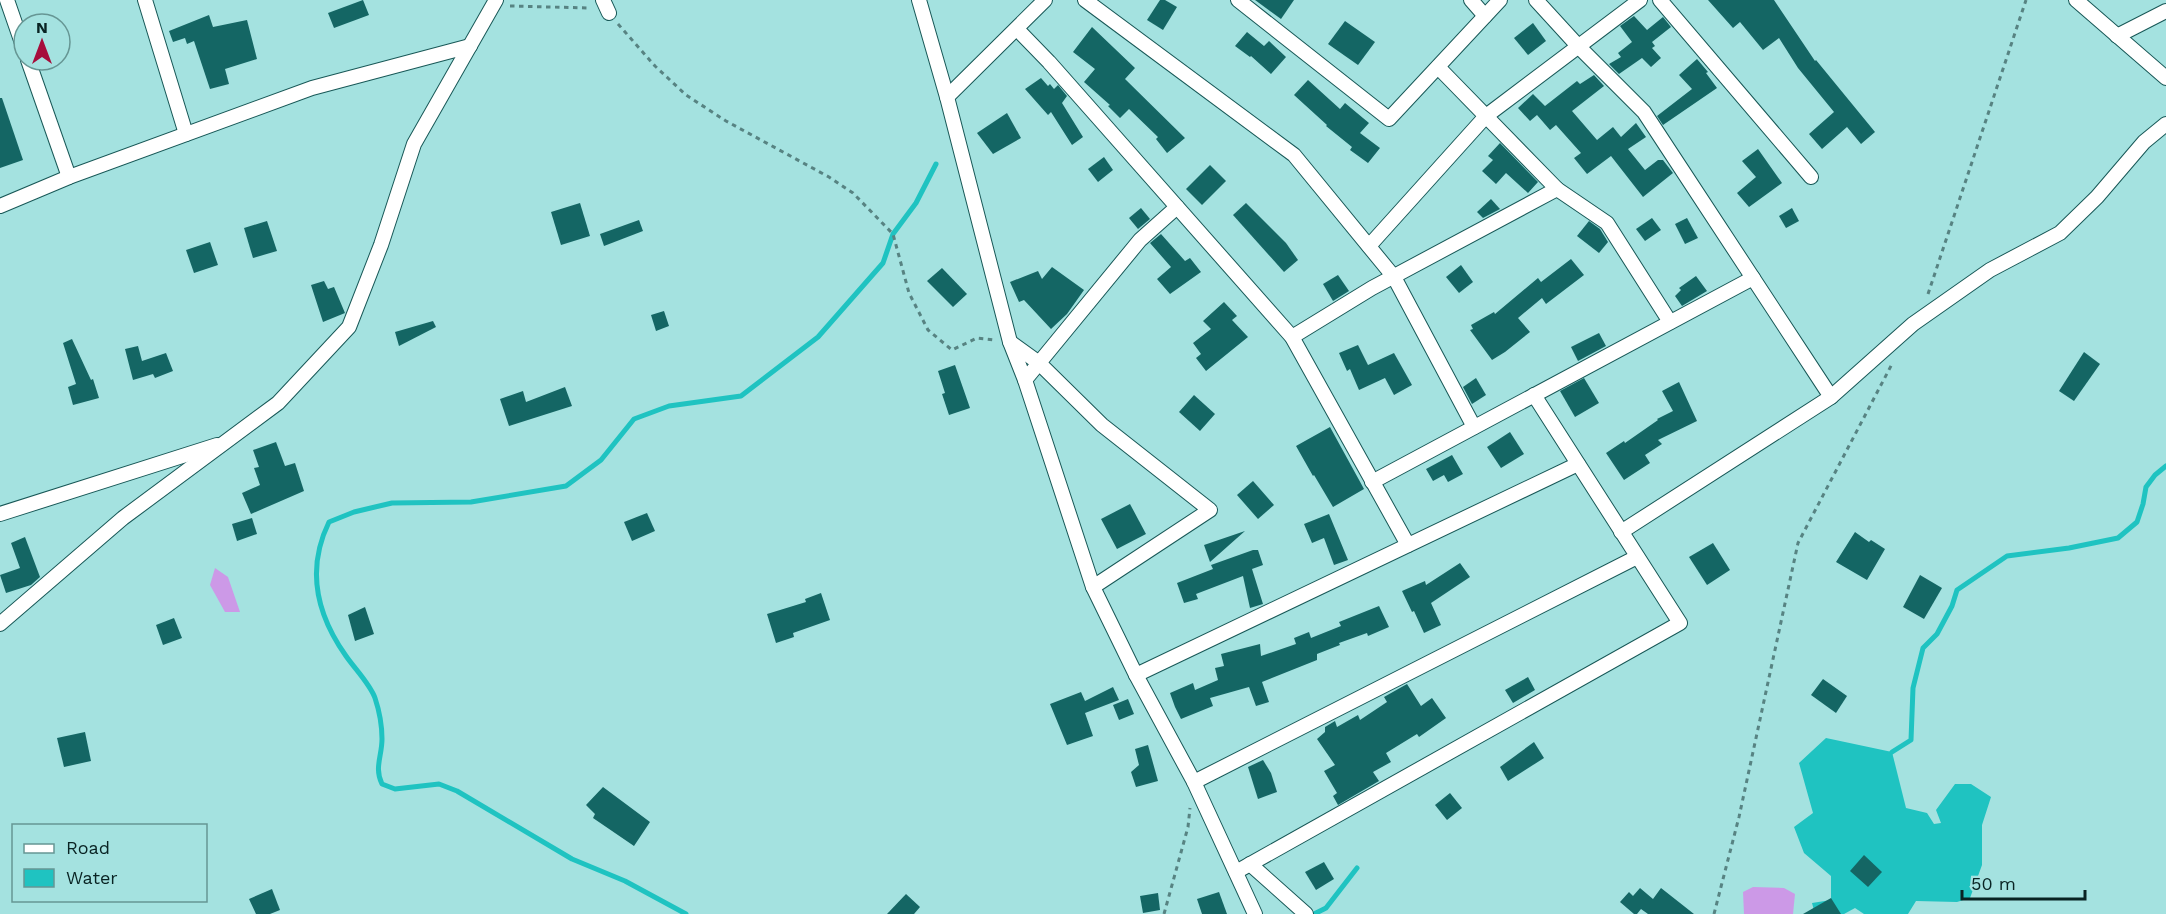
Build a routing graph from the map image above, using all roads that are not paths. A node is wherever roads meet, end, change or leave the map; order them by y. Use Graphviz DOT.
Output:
graph roads {
  1 [pos="7,0"];
  2 [pos="145,0"];
  3 [pos="919,0"];
  4 [pos="1045,0"];
  5 [pos="1085,0"];
  6 [pos="1238,0"];
  7 [pos="1470,0"];
  8 [pos="1500,0"];
  9 [pos="1536,0"];
  10 [pos="1640,0"];
  11 [pos="1660,0"];
  12 [pos="2076,0"];
  13 [pos="494,3"];
  14 [pos="2166,11"];
  15 [pos="12,14"];
  16 [pos="1485,16"];
  17 [pos="1017,30"];
  18 [pos="2117,36"];
  19 [pos="470,46"];
  20 [pos="1579,47"];
  21 [pos="1438,67"];
  22 [pos="32,72"];
  23 [pos="2166,78"];
  24 [pos="947,97"];
  25 [pos="1486,116"];
  26 [pos="2166,124"];
  27 [pos="186,134"];
  28 [pos="69,177"];
  29 [pos="1811,177"];
  30 [pos="1557,189"];
  31 [pos="0,206"];
  32 [pos="1177,207"];
  33 [pos="1369,246"];
  34 [pos="1394,276"];
  35 [pos="1753,278"];
  36 [pos="1670,322"];
  37 [pos="1292,337"];
  38 [pos="1010,342"];
  39 [pos="1039,363"];
  40 [pos="1025,380"];
  41 [pos="1534,395"];
  42 [pos="1831,398"];
  43 [pos="1474,427"];
  44 [pos="228,441"];
  45 [pos="1578,464"];
  46 [pos="1372,482"];
  47 [pos="0,514"];
  48 [pos="1621,532"];
  49 [pos="1408,545"];
  50 [pos="1637,557"];
  51 [pos="1093,586"];
  52 [pos="0,624"];
  53 [pos="1136,675"];
  54 [pos="1194,782"];
  55 [pos="1250,864"];
  56 [pos="1236,872"];
  57 [pos="1256,914"];
  58 [pos="1306,914"];
  1 -- 15 [label="street"];
  2 -- 27 [label="street"];
  3 -- 24 [label="street"];
  4 -- 17 [label="street"];
  5 -- 33 [label="street"];
  6 -- 21 [label="street"];
  7 -- 16 [label="street"];
  8 -- 16 [label="street"];
  9 -- 20 [label="street"];
  10 -- 20 [label="street"];
  11 -- 29 [label="street"];
  12 -- 18 [label="street"];
  13 -- 19 [label="street"];
  14 -- 18 [label="street"];
  16 -- 21 [label="street"];
  17 -- 24 [label="street"];
  17 -- 32 [label="street"];
  18 -- 23 [label="street"];
  19 -- 27 [label="street"];
  19 -- 44 [label="street"];
  20 -- 25 [label="street"];
  20 -- 35 [label="street"];
  21 -- 25 [label="street"];
  22 -- 28 [label="street"];
  24 -- 38 [label="street"];
  25 -- 30 [label="street"];
  25 -- 33 [label="street"];
  26 -- 42 [label="street"];
  27 -- 28 [label="street"];
  28 -- 31 [label="street"];
  30 -- 34 [label="street"];
  30 -- 36 [label="street"];
  32 -- 37 [label="street"];
  32 -- 39 [label="street"];
  33 -- 34 [label="street"];
  34 -- 37 [label="street"];
  34 -- 43 [label="street"];
  35 -- 36 [label="street"];
  35 -- 42 [label="street"];
  36 -- 41 [label="street"];
  37 -- 46 [label="street"];
  38 -- 39 [label="street"];
  38 -- 40 [label="street"];
  39 -- 40 [label="street"];
  39 -- 51 [label="street"];
  40 -- 51 [label="street"];
  41 -- 43 [label="street"];
  41 -- 45 [label="street"];
  42 -- 48 [label="street"];
  43 -- 46 [label="street"];
  44 -- 47 [label="street"];
  44 -- 52 [label="street"];
  45 -- 48 [label="street"];
  45 -- 49 [label="street"];
  46 -- 49 [label="street"];
  48 -- 50 [label="street"];
  49 -- 53 [label="street"];
  50 -- 54 [label="street"];
  50 -- 55 [label="street"];
  51 -- 53 [label="street"];
  53 -- 54 [label="street"];
  54 -- 56 [label="street"];
  55 -- 56 [label="street"];
  55 -- 58 [label="street"];
  56 -- 57 [label="street"];
}
